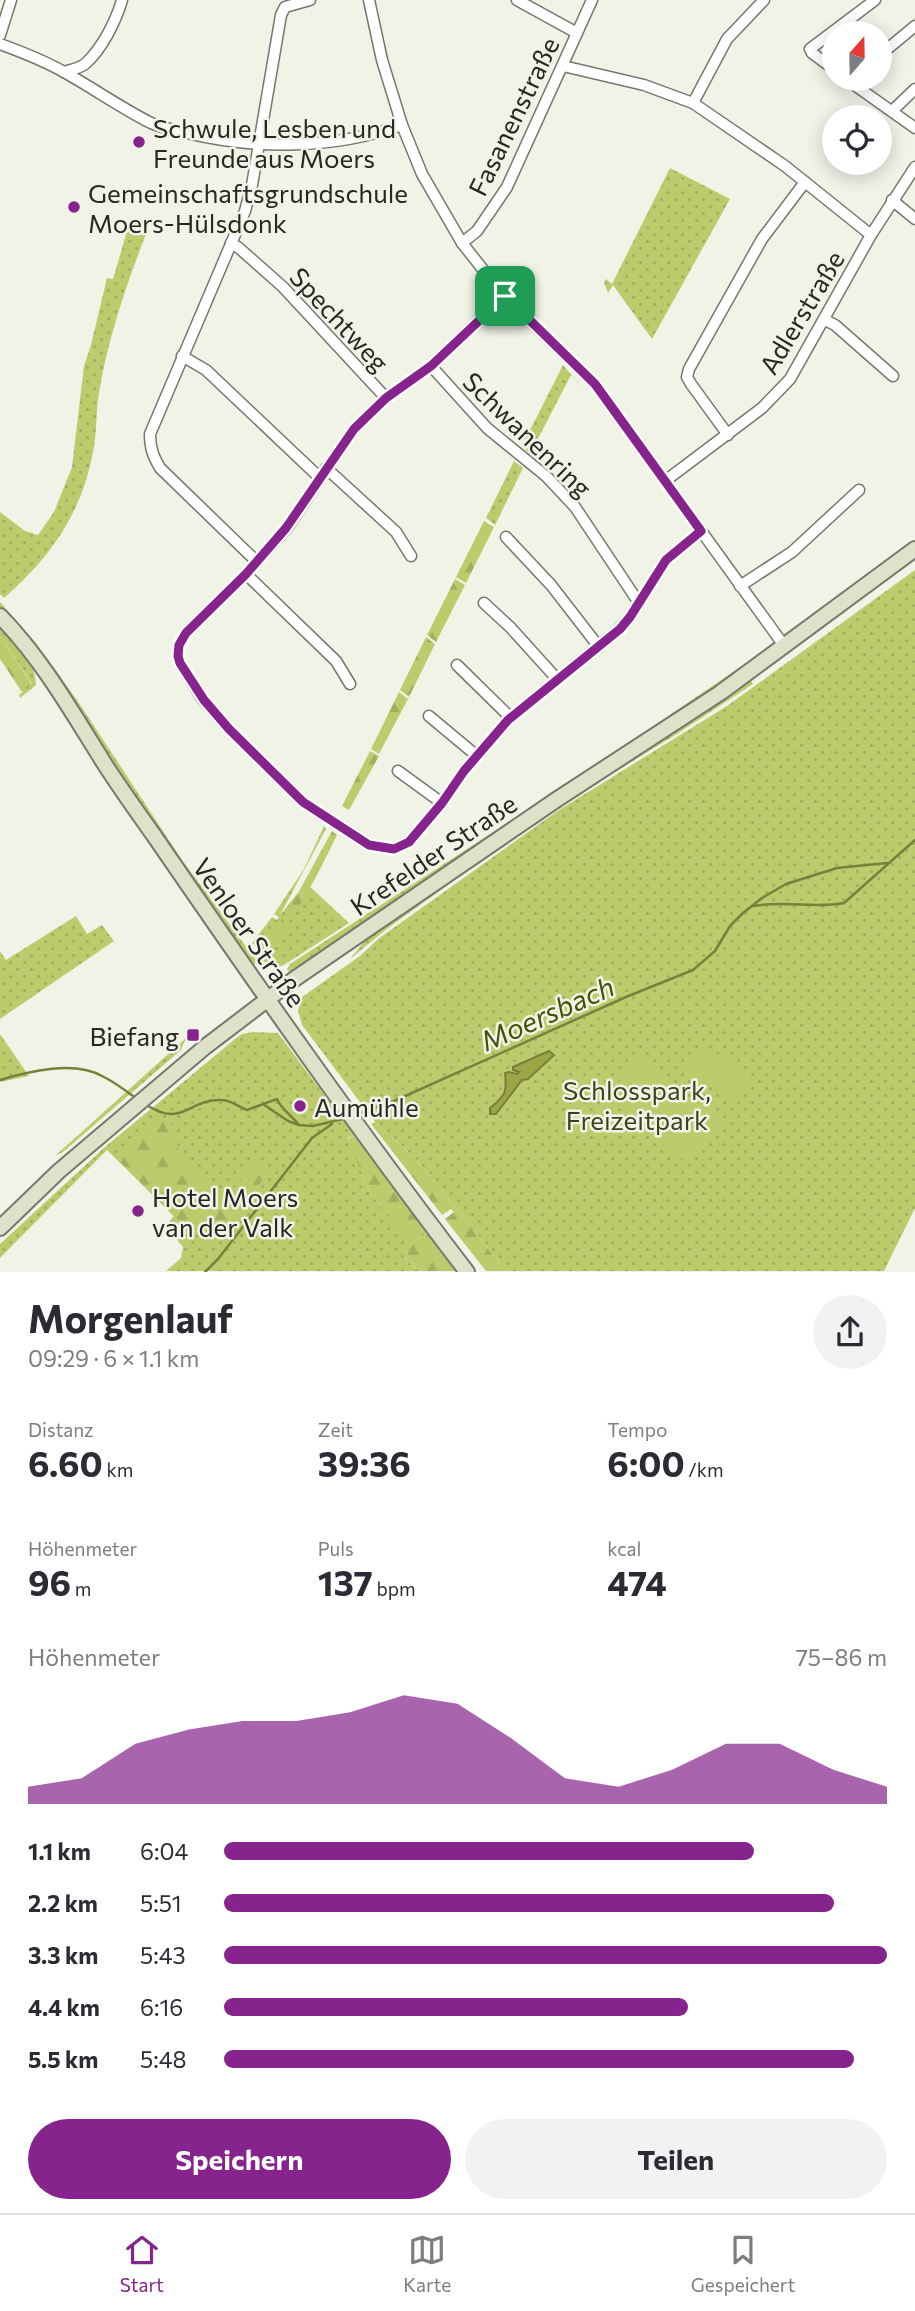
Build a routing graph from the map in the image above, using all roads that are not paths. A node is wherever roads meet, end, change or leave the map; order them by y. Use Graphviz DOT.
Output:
graph roads {
  1 [pos="11,0"];
  2 [pos="122,0"];
  3 [pos="310,0"];
  4 [pos="369,0"];
  5 [pos="517,0"];
  6 [pos="592,0"];
  7 [pos="764,0"];
  8 [pos="875,0"];
  9 [pos="847,21"];
  10 [pos="915,26"];
  11 [pos="577,33"];
  12 [pos="0,35"];
  13 [pos="822,40"];
  14 [pos="0,44"];
  15 [pos="892,45"];
  16 [pos="822,60"];
  17 [pos="563,66"];
  18 [pos="64,72"];
  19 [pos="915,89"];
  20 [pos="864,91"];
  21 [pos="693,103"];
  22 [pos="884,105"];
  23 [pos="892,111"];
  24 [pos="402,125"];
  25 [pos="915,128"];
  26 [pos="258,145"];
  27 [pos="915,167"];
  28 [pos="805,182"];
  29 [pos="892,200"];
  30 [pos="915,219"];
  31 [pos="871,234"];
  32 [pos="231,243"];
  33 [pos="462,243"];
  34 [pos="505,296"];
  35 [pos="825,320"];
  36 [pos="182,356"];
  37 [pos="431,366"];
  38 [pos="892,376"];
  39 [pos="386,398"];
  40 [pos="728,435"];
  41 [pos="326,468"];
  42 [pos="320,478"];
  43 [pos="665,481"];
  44 [pos="859,490"];
  45 [pos="701,531"];
  46 [pos="506,537"];
  47 [pos="915,549"];
  48 [pos="411,556"];
  49 [pos="257,562"];
  50 [pos="246,574"];
  51 [pos="740,586"];
  52 [pos="484,603"];
  53 [pos="639,603"];
  54 [pos="0,616"];
  55 [pos="599,647"];
  56 [pos="785,648"];
  57 [pos="457,665"];
  58 [pos="557,679"];
  59 [pos="350,684"];
  60 [pos="429,716"];
  61 [pos="511,718"];
  62 [pos="477,756"];
  63 [pos="398,771"];
  64 [pos="442,803"];
  65 [pos="248,973"];
  66 [pos="293,980"];
  67 [pos="267,1000"];
  68 [pos="0,1227"];
  69 [pos="467,1272"];
  1 -- 12 [label="street"];
  2 -- 18 [label="street"];
  3 -- 26 [label="street"];
  4 -- 24 [label="street"];
  5 -- 11 [label="street"];
  6 -- 11 [label="street, Fasanenstraße"];
  7 -- 21 [label="street"];
  8 -- 9 [label="street"];
  10 -- 15 [label="street"];
  11 -- 17 [label="street, Fasanenstraße"];
  13 -- 16 [label="street"];
  14 -- 18 [label="street"];
  17 -- 21 [label="street"];
  17 -- 33 [label="street, Fasanenstraße"];
  18 -- 26 [label="street"];
  19 -- 23 [label="street"];
  20 -- 22 [label="street"];
  21 -- 28 [label="street"];
  23 -- 25 [label="street"];
  24 -- 26 [label="street"];
  24 -- 33 [label="street"];
  26 -- 32 [label="street"];
  27 -- 29 [label="street, Adlerstraße"];
  28 -- 31 [label="street"];
  28 -- 40 [label="street"];
  29 -- 30 [label="street"];
  29 -- 31 [label="street, Adlerstraße"];
  31 -- 35 [label="street, Adlerstraße"];
  32 -- 36 [label="street"];
  32 -- 39 [label="street, Spechtweg"];
  33 -- 34 [label="street"];
  34 -- 37 [label="street"];
  34 -- 43 [label="street"];
  35 -- 38 [label="street"];
  35 -- 40 [label="street, Adlerstraße"];
  36 -- 42 [label="street"];
  36 -- 49 [label="street"];
  37 -- 39 [label="street, Schwanenring"];
  37 -- 53 [label="street, Schwanenring"];
  39 -- 41 [label="street, Schwanenring"];
  40 -- 43 [label="street, Adlerstraße"];
  41 -- 42 [label="street, Schwanenring"];
  41 -- 48 [label="street"];
  42 -- 49 [label="street, Schwanenring"];
  43 -- 45 [label="street"];
  44 -- 51 [label="street"];
  45 -- 51 [label="street"];
  45 -- 53 [label="street, Schwanenring"];
  46 -- 55 [label="street"];
  47 -- 56 [label="main road, Krefelder Straße"];
  49 -- 50 [label="street, Schwanenring"];
  50 -- 59 [label="street"];
  50 -- 64 [label="street, Schwanenring"];
  51 -- 56 [label="street"];
  52 -- 58 [label="street"];
  53 -- 55 [label="street, Schwanenring"];
  54 -- 65 [label="main road, Venloer Straße"];
  55 -- 58 [label="street, Schwanenring"];
  56 -- 66 [label="main road, Krefelder Straße"];
  57 -- 61 [label="street"];
  58 -- 61 [label="street, Schwanenring"];
  60 -- 62 [label="street"];
  61 -- 62 [label="street, Schwanenring"];
  62 -- 64 [label="street, Schwanenring"];
  63 -- 64 [label="street"];
  65 -- 66 [label="main road"];
  65 -- 67 [label="main road, Venloer Straße"];
  66 -- 67 [label="main road, Krefelder Straße"];
  67 -- 68 [label="main road, Krefelder Straße"];
  67 -- 69 [label="main road, Venloer Straße"];
}
